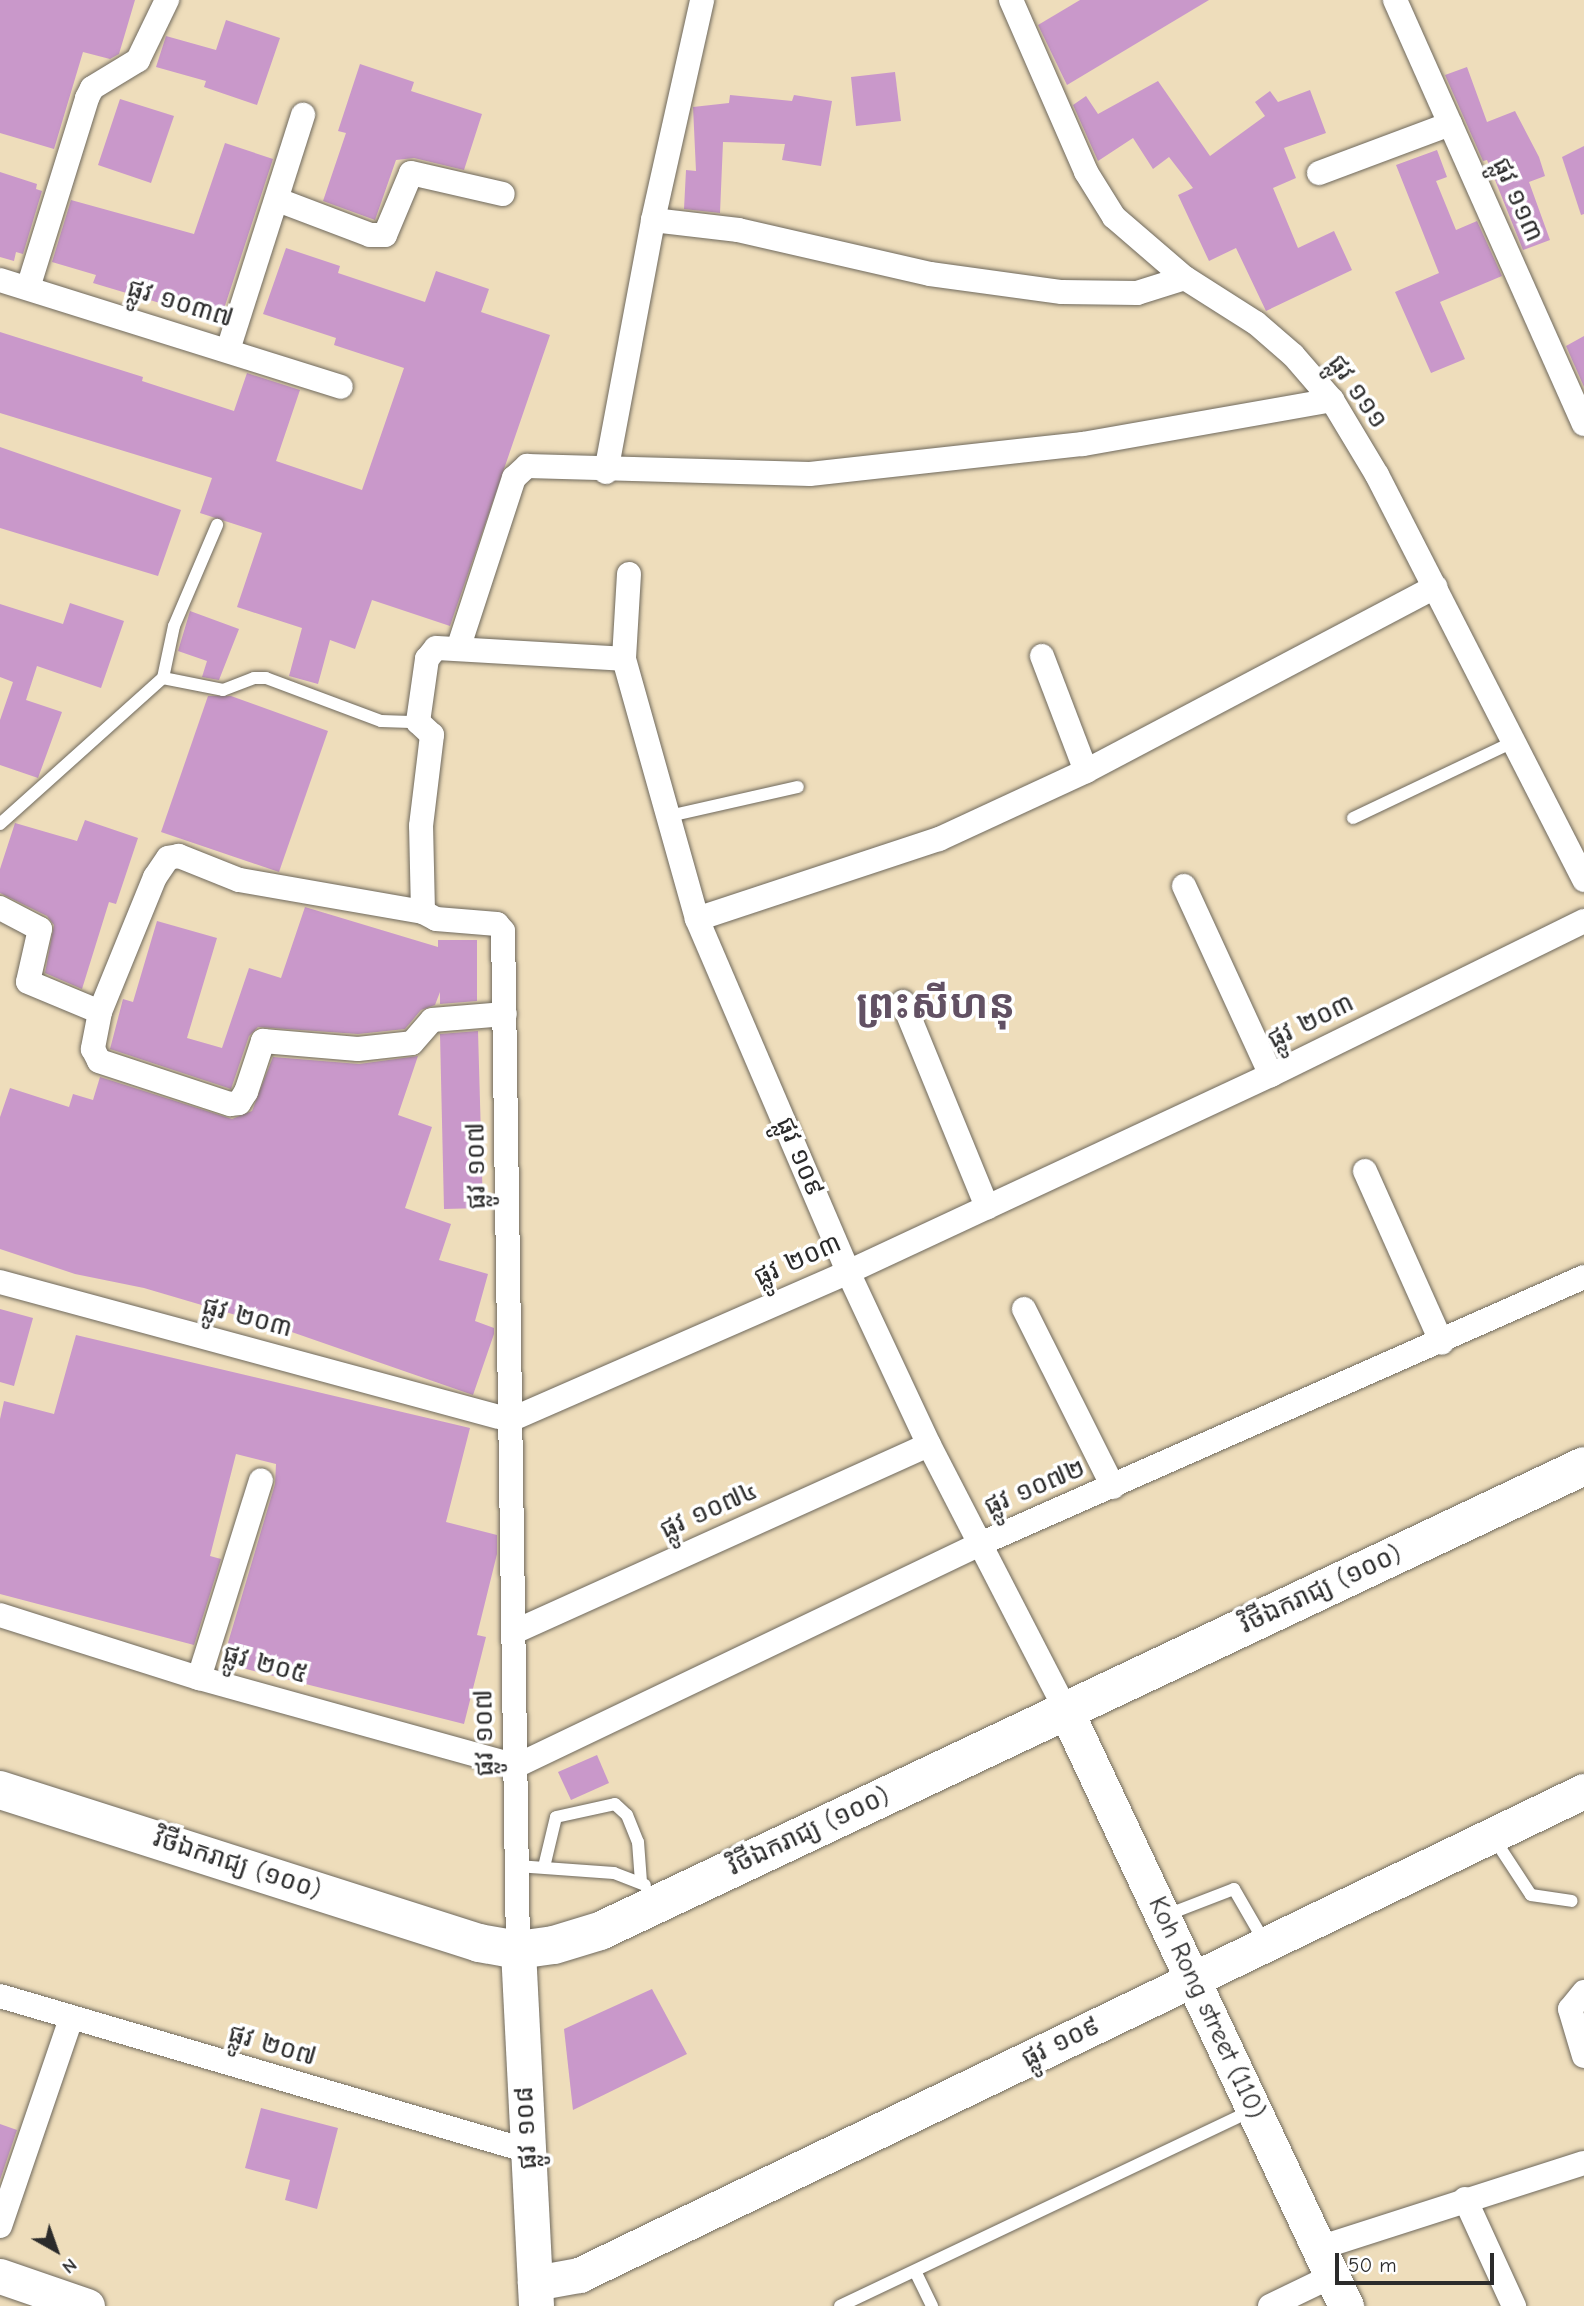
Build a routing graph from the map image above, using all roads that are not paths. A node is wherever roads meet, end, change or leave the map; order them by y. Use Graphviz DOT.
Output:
graph roads {
  1 [pos="167,0"];
  2 [pos="702,0"];
  3 [pos="1011,0"];
  4 [pos="1395,0"];
  5 [pos="303,115"];
  6 [pos="1450,124"];
  7 [pos="1319,173"];
  8 [pos="503,194"];
  9 [pos="278,200"];
  10 [pos="653,220"];
  11 [pos="1185,278"];
  12 [pos="0,280"];
  13 [pos="28,288"];
  14 [pos="228,350"];
  15 [pos="341,387"];
  16 [pos="1578,395"];
  17 [pos="1332,400"];
  18 [pos="1584,424"];
  19 [pos="606,472"];
  20 [pos="217,525"];
  21 [pos="629,574"];
  22 [pos="1435,587"];
  23 [pos="459,646"];
  24 [pos="1042,656"];
  25 [pos="624,659"];
  26 [pos="163,678"];
  27 [pos="418,722"];
  28 [pos="1515,741"];
  29 [pos="1086,771"];
  30 [pos="798,787"];
  31 [pos="669,816"];
  32 [pos="1353,818"];
  33 [pos="0,824"];
  34 [pos="1584,880"];
  35 [pos="1184,886"];
  36 [pos="0,908"];
  37 [pos="423,912"];
  38 [pos="698,919"];
  39 [pos="1584,921"];
  40 [pos="904,1002"];
  41 [pos="100,1012"];
  42 [pos="505,1014"];
  43 [pos="1271,1075"];
  44 [pos="1365,1171"];
  45 [pos="987,1207"];
  46 [pos="848,1272"];
  47 [pos="1584,1277"];
  48 [pos="0,1282"];
  49 [pos="1024,1309"];
  50 [pos="1443,1343"];
  51 [pos="510,1420"];
  52 [pos="929,1445"];
  53 [pos="1584,1466"];
  54 [pos="261,1480"];
  55 [pos="1113,1487"];
  56 [pos="980,1544"];
  57 [pos="0,1615"];
  58 [pos="514,1632"];
  59 [pos="199,1678"];
  60 [pos="1066,1711"];
  61 [pos="516,1766"];
  62 [pos="0,1790"];
  63 [pos="1584,1791"];
  64 [pos="1493,1836"];
  65 [pos="517,1866"];
  66 [pos="544,1867"];
  67 [pos="653,1891"];
  68 [pos="1572,1901"];
  69 [pos="1163,1916"];
  70 [pos="1266,1944"];
  71 [pos="518,1950"];
  72 [pos="1193,1979"];
  73 [pos="1584,1992"];
  74 [pos="0,1996"];
  75 [pos="71,2019"];
  76 [pos="1584,2056"];
  77 [pos="1254,2109"];
  78 [pos="528,2151"];
  79 [pos="1584,2163"];
  80 [pos="1465,2199"];
  81 [pos="0,2226"];
  82 [pos="915,2271"];
  83 [pos="0,2276"];
  84 [pos="1332,2277"];
  85 [pos="535,2294"];
  86 [pos="40,2298"];
  87 [pos="87,2306"];
  88 [pos="840,2306"];
  89 [pos="932,2306"];
  90 [pos="1269,2306"];
  91 [pos="1514,2306"];
  1 -- 13 [label="street"];
  2 -- 10 [label="street"];
  3 -- 11 [label="street, ផ្លូវ ១១១"];
  4 -- 6 [label="street, ផ្លូវ ១១៣"];
  5 -- 9 [label="street"];
  6 -- 7 [label="street"];
  6 -- 16 [label="street, ផ្លូវ ១១៣"];
  8 -- 9 [label="street"];
  9 -- 14 [label="street"];
  10 -- 11 [label="street"];
  10 -- 19 [label="street"];
  11 -- 17 [label="street, ផ្លូវ ១១១"];
  12 -- 13 [label="street, ផ្លូវ ១០៣៧"];
  13 -- 14 [label="street, ផ្លូវ ១០៣៧"];
  14 -- 15 [label="street, ផ្លូវ ១០៣៧"];
  16 -- 18 [label="street, ផ្លូវ ១១៣"];
  17 -- 19 [label="street"];
  17 -- 22 [label="street, ផ្លូវ ១១១"];
  19 -- 23 [label="street"];
  20 -- 26 [label="lane"];
  21 -- 25 [label="street, ផ្លូវ ១០៩"];
  22 -- 28 [label="street, ផ្លូវ ១១១"];
  22 -- 29 [label="street"];
  23 -- 25 [label="street"];
  23 -- 27 [label="street"];
  24 -- 29 [label="street"];
  25 -- 31 [label="street, ផ្លូវ ១០៩"];
  26 -- 27 [label="lane"];
  26 -- 33 [label="lane"];
  27 -- 37 [label="street"];
  28 -- 32 [label="lane"];
  28 -- 34 [label="street, ផ្លូវ ១១១"];
  29 -- 38 [label="street"];
  30 -- 31 [label="lane"];
  31 -- 38 [label="street, ផ្លូវ ១០៩"];
  35 -- 43 [label="street"];
  36 -- 41 [label="street"];
  37 -- 41 [label="street"];
  37 -- 42 [label="street, ផ្លូវ ១០៧"];
  38 -- 46 [label="street, ផ្លូវ ១០៩"];
  39 -- 43 [label="street, ផ្លូវ ២០៣"];
  40 -- 45 [label="street"];
  41 -- 42 [label="street"];
  42 -- 51 [label="street, ផ្លូវ ១០៧"];
  43 -- 45 [label="street, ផ្លូវ ២០៣"];
  44 -- 50 [label="street"];
  45 -- 46 [label="street, ផ្លូវ ២០៣"];
  46 -- 51 [label="street, ផ្លូវ ២០៣"];
  46 -- 52 [label="street, ផ្លូវ ១០៩"];
  47 -- 50 [label="street, ផ្លូវ ១០៧២"];
  48 -- 51 [label="street, ផ្លូវ ២០៣"];
  49 -- 55 [label="street"];
  50 -- 55 [label="street, ផ្លូវ ១០៧២"];
  51 -- 58 [label="street, ផ្លូវ ១០៧"];
  52 -- 56 [label="street, ផ្លូវ ១០៩"];
  52 -- 58 [label="street, ផ្លូវ ១០៧៤"];
  53 -- 60 [label="main road, វិថីឯករាជ្យ (១០០)"];
  54 -- 59 [label="street"];
  55 -- 56 [label="street, ផ្លូវ ១០៧២"];
  56 -- 60 [label="street, ផ្លូវ ១០៩"];
  56 -- 61 [label="street, ផ្លូវ ១០៧២"];
  57 -- 59 [label="street, ផ្លូវ ២០៥"];
  58 -- 61 [label="street, ផ្លូវ ១០៧"];
  59 -- 61 [label="street, ផ្លូវ ២០៥"];
  60 -- 67 [label="main road, វិថីឯករាជ្យ (១០០)"];
  60 -- 69 [label="main road, Koh Rong street (110)"];
  61 -- 65 [label="street, ផ្លូវ ១០៧"];
  62 -- 71 [label="main road, វិថីឯករាជ្យ (១០០)"];
  63 -- 64 [label="main road, ផ្លូវ ១០៩"];
  64 -- 68 [label="lane"];
  64 -- 70 [label="main road, ផ្លូវ ១០៩"];
  65 -- 66 [label="lane"];
  65 -- 71 [label="street, ផ្លូវ ១០៧"];
  66 -- 67 [label="lane"];
  66 -- 67 [label="lane"];
  67 -- 71 [label="main road, វិថីឯករាជ្យ (១០០)"];
  69 -- 70 [label="lane"];
  69 -- 72 [label="main road, Koh Rong street (110)"];
  70 -- 72 [label="main road, ផ្លូវ ១០៩"];
  71 -- 78 [label="main road, ផ្លូវ ១០៨"];
  72 -- 77 [label="main road, Koh Rong street (110)"];
  72 -- 85 [label="main road, ផ្លូវ ១០៩"];
  73 -- 76 [label="street"];
  74 -- 75 [label="street, ផ្លូវ ២០៧"];
  75 -- 78 [label="street, ផ្លូវ ២០៧"];
  75 -- 81 [label="street"];
  77 -- 82 [label="lane"];
  77 -- 84 [label="main road, Koh Rong street (110)"];
  78 -- 85 [label="main road, ផ្លូវ ១០៨"];
  79 -- 80 [label="street"];
  80 -- 84 [label="street"];
  80 -- 91 [label="street"];
  82 -- 88 [label="lane"];
  82 -- 89 [label="lane"];
  83 -- 86 [label="main road"];
  84 -- 90 [label="street"];
  86 -- 87 [label="main road"];
}
